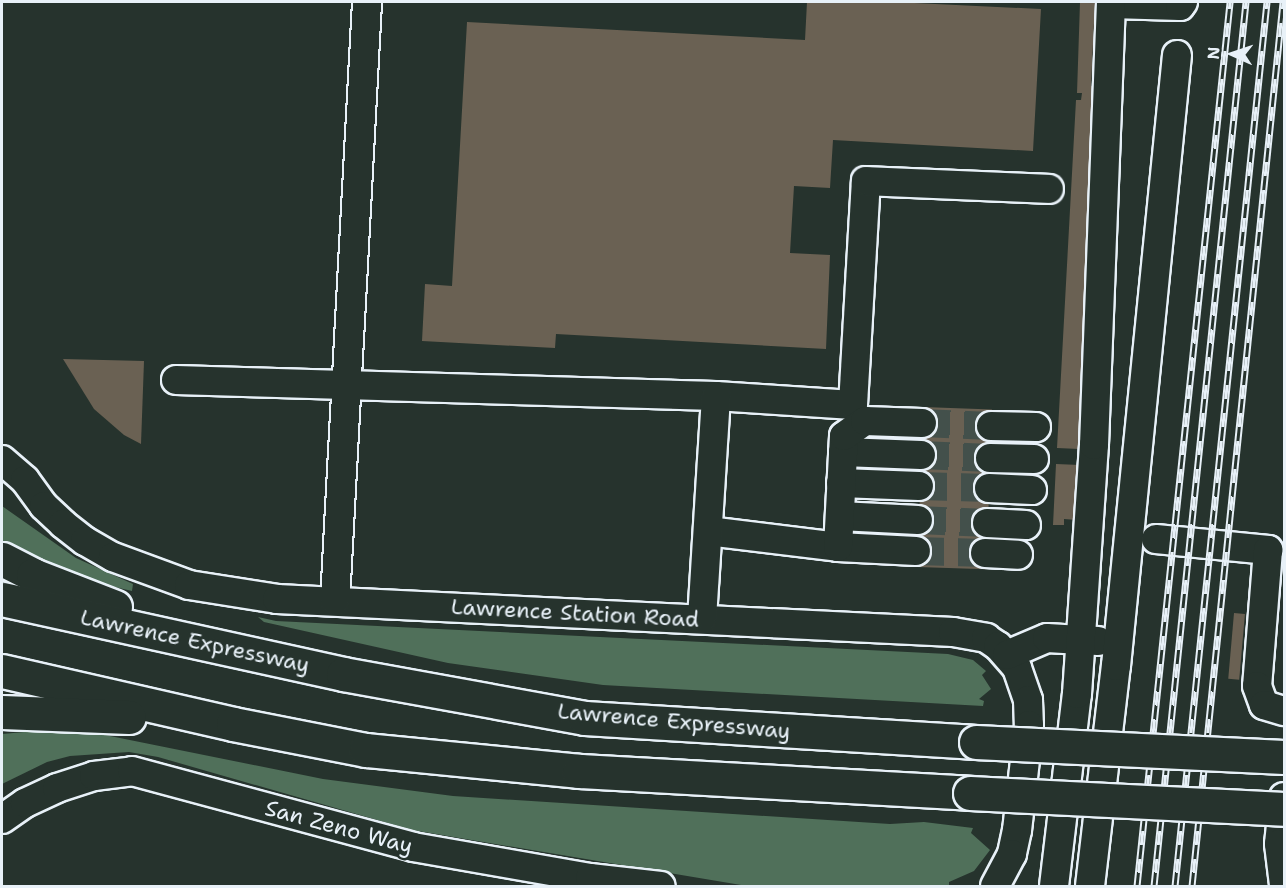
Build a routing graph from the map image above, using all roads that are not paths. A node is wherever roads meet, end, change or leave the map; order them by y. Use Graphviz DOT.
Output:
graph roads {
  1 [pos="367,2"];
  2 [pos="1183,2"];
  3 [pos="1111,3"];
  4 [pos="1177,56"];
  5 [pos="1049,189"];
  6 [pos="176,380"];
  7 [pos="346,385"];
  8 [pos="716,396"];
  9 [pos="922,423"];
  10 [pos="992,426"];
  11 [pos="1036,427"];
  12 [pos="844,444"];
  13 [pos="921,455"];
  14 [pos="990,458"];
  15 [pos="1034,459"];
  16 [pos="2,460"];
  17 [pos="841,483"];
  18 [pos="2,484"];
  19 [pos="919,486"];
  20 [pos="988,488"];
  21 [pos="1032,490"];
  22 [pos="35,493"];
  23 [pos="840,516"];
  24 [pos="918,520"];
  25 [pos="987,523"];
  26 [pos="1026,525"];
  27 [pos="708,531"];
  28 [pos="1156,538"];
  29 [pos="838,547"];
  30 [pos="916,551"];
  31 [pos="985,553"];
  32 [pos="1018,555"];
  33 [pos="2,559"];
  34 [pos="2,599"];
  35 [pos="335,601"];
  36 [pos="702,620"];
  37 [pos="1080,640"];
  38 [pos="1118,642"];
  39 [pos="212,644"];
  40 [pos="1007,655"];
  41 [pos="2,671"];
  42 [pos="1284,711"];
  43 [pos="2,712"];
  44 [pos="233,724"];
  45 [pos="1284,757"];
  46 [pos="1284,797"];
  47 [pos="13,801"];
  48 [pos="1284,809"];
  49 [pos="2,819"];
  50 [pos="1284,883"];
  51 [pos="661,886"];
  52 [pos="995,886"];
  53 [pos="1054,886"];
  54 [pos="1090,886"];
  1 -- 7 [label="street"];
  2 -- 3 [label="street"];
  3 -- 37 [label="street"];
  4 -- 38 [label="street"];
  5 -- 8 [label="street"];
  6 -- 7 [label="street"];
  7 -- 8 [label="street"];
  7 -- 35 [label="street"];
  8 -- 27 [label="street"];
  9 -- 12 [label="street"];
  10 -- 11 [label="street"];
  12 -- 13 [label="street"];
  12 -- 17 [label="street"];
  14 -- 15 [label="street"];
  16 -- 22 [label="street, Lawrence Station Road"];
  17 -- 19 [label="street"];
  17 -- 23 [label="street"];
  18 -- 22 [label="street"];
  20 -- 21 [label="street"];
  22 -- 35 [label="street, Lawrence Station Road"];
  23 -- 24 [label="street"];
  23 -- 29 [label="street"];
  25 -- 26 [label="street"];
  27 -- 29 [label="street"];
  27 -- 36 [label="street"];
  28 -- 42 [label="street"];
  29 -- 30 [label="street"];
  31 -- 32 [label="street"];
  33 -- 39 [label="highway"];
  34 -- 39 [label="highway, Lawrence Expressway"];
  35 -- 36 [label="street, Lawrence Station Road"];
  36 -- 40 [label="street, Lawrence Station Road"];
  37 -- 38 [label="street"];
  37 -- 40 [label="street"];
  37 -- 53 [label="street"];
  38 -- 54 [label="street"];
  39 -- 45 [label="highway, Lawrence Expressway, bridge"];
  40 -- 52 [label="street, Lawrence Station Road"];
  41 -- 44 [label="highway"];
  43 -- 44 [label="highway"];
  44 -- 48 [label="highway, bridge"];
  46 -- 50 [label="street"];
  47 -- 49 [label="street, San Zeno Way"];
  47 -- 51 [label="street, San Zeno Way"];
}
